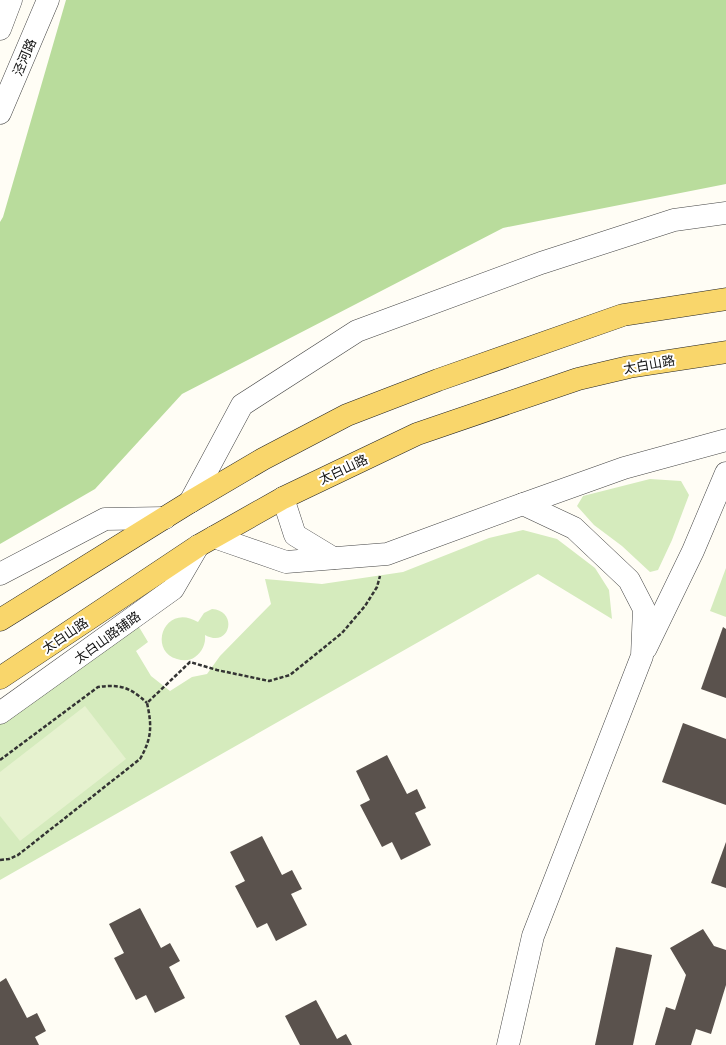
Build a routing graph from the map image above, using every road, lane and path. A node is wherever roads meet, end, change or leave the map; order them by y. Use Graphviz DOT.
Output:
graph roads {
  1 [pos="11,0"];
  2 [pos="48,0"];
  3 [pos="0,29"];
  4 [pos="0,113"];
  5 [pos="726,212"];
  6 [pos="726,299"];
  7 [pos="726,352"];
  8 [pos="726,440"];
  9 [pos="726,473"];
  10 [pos="283,498"];
  11 [pos="190,502"];
  12 [pos="523,504"];
  13 [pos="165,518"];
  14 [pos="206,541"];
  15 [pos="387,554"];
  16 [pos="332,558"];
  17 [pos="0,574"];
  18 [pos="0,620"];
  19 [pos="642,656"];
  20 [pos="0,678"];
  21 [pos="146,703"];
  22 [pos="0,713"];
  23 [pos="0,760"];
  24 [pos="0,860"];
  25 [pos="508,1045"];
  1 -- 3 [label="street"];
  2 -- 4 [label="street, 泾河路"];
  5 -- 11 [label="street"];
  6 -- 11 [label="main road"];
  7 -- 10 [label="main road, 太白山路"];
  8 -- 12 [label="street"];
  9 -- 19 [label="street"];
  10 -- 14 [label="main road, 太白山路"];
  10 -- 16 [label="street"];
  11 -- 13 [label="main road"];
  12 -- 15 [label="street"];
  12 -- 19 [label="street"];
  13 -- 17 [label="street"];
  13 -- 18 [label="main road"];
  14 -- 16 [label="street"];
  14 -- 20 [label="main road, 太白山路"];
  14 -- 22 [label="street, 太白山路辅路"];
  15 -- 16 [label="street"];
  15 -- 21 [label="path"];
  19 -- 25 [label="street"];
  21 -- 23 [label="path"];
  21 -- 24 [label="path"];
}
